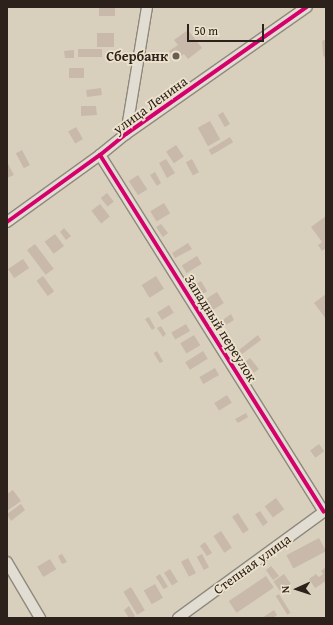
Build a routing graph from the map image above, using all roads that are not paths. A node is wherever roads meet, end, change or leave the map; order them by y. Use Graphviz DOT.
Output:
graph roads {
  1 [pos="147,7"];
  2 [pos="307,7"];
  3 [pos="126,134"];
  4 [pos="100,155"];
  5 [pos="7,222"];
  6 [pos="325,511"];
  7 [pos="7,562"];
  8 [pos="40,618"];
  9 [pos="178,618"];
  1 -- 3 [label="street"];
  2 -- 3 [label="street, улица Ленина"];
  3 -- 4 [label="street, улица Ленина"];
  4 -- 5 [label="street, улица Ленина"];
  4 -- 6 [label="street, Западный переулок"];
  6 -- 9 [label="street, Степная улица"];
  7 -- 8 [label="street"];
}
